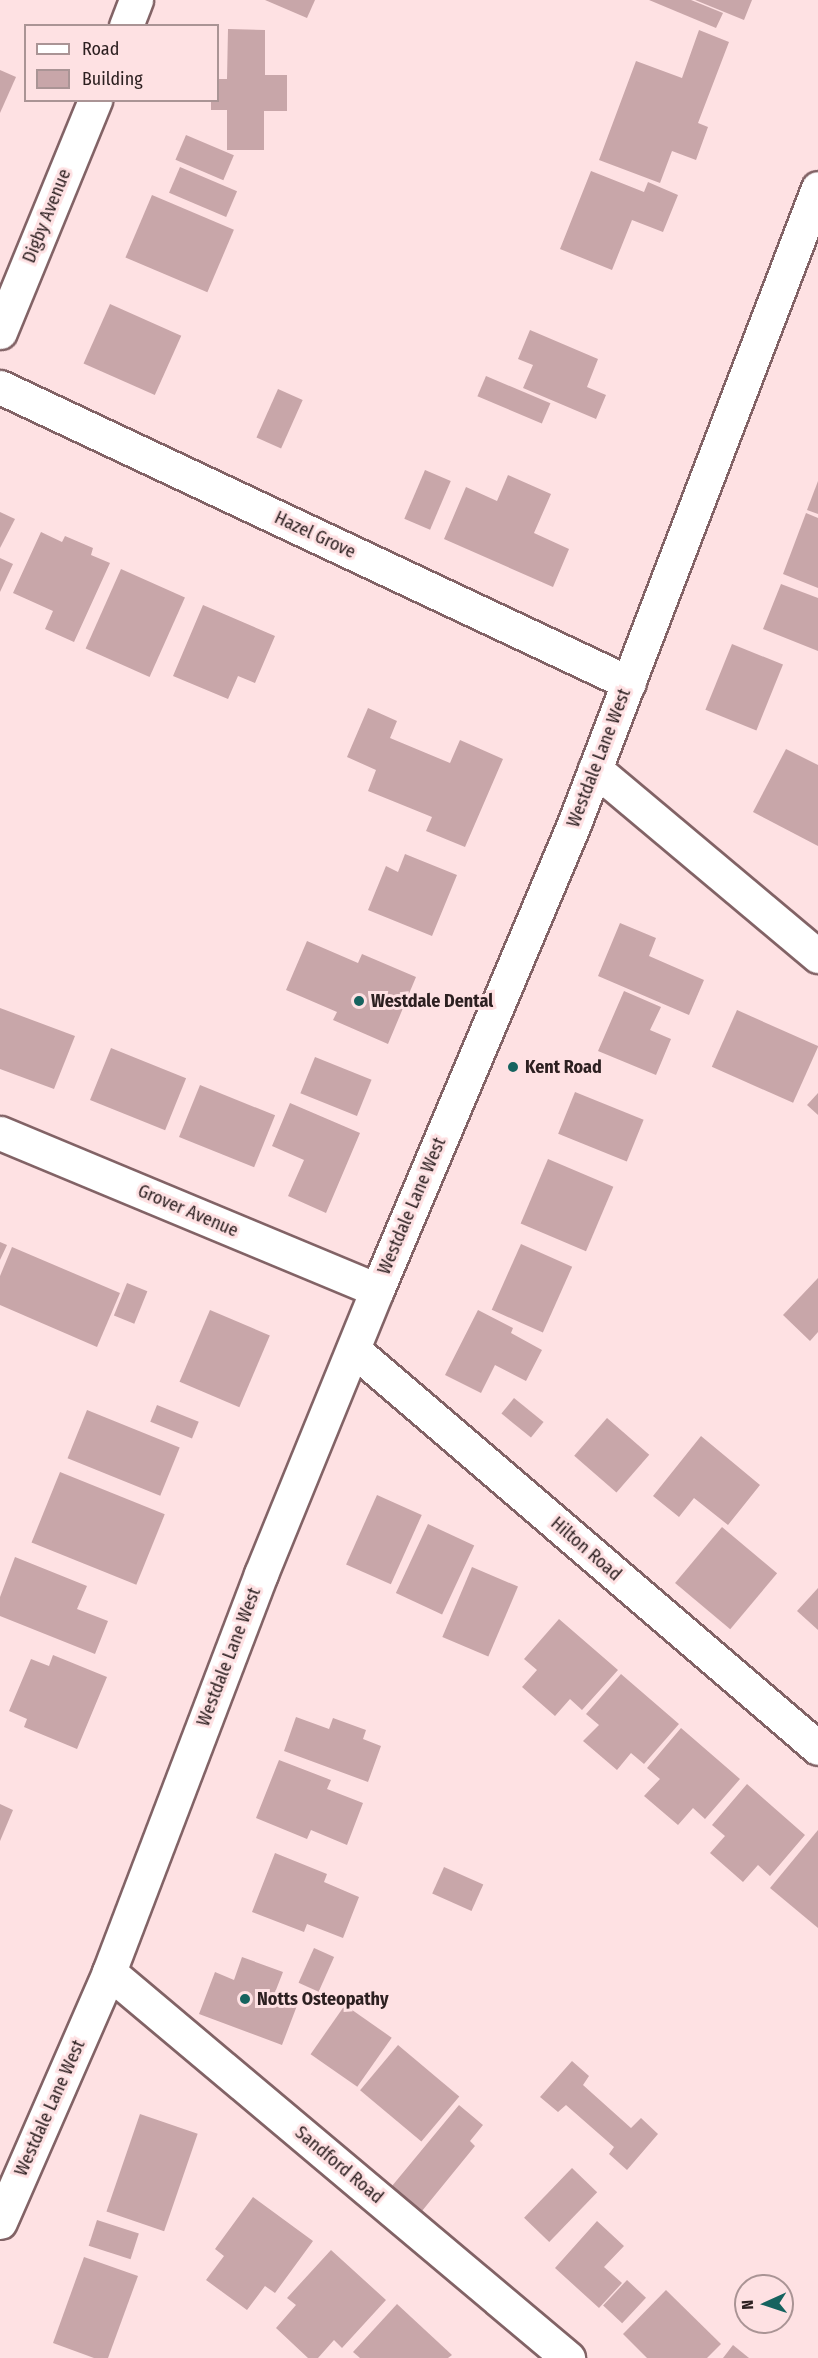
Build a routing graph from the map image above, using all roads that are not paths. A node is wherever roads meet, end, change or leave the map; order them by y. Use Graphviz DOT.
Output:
graph roads {
  1 [pos="136,0"];
  2 [pos="127,24"];
  3 [pos="94,102"];
  4 [pos="818,188"];
  5 [pos="0,332"];
  6 [pos="0,387"];
  7 [pos="629,683"];
  8 [pos="595,770"];
  9 [pos="818,956"];
  10 [pos="0,1133"];
  11 [pos="377,1290"];
  12 [pos="354,1350"];
  13 [pos="818,1748"];
  14 [pos="109,1972"];
  15 [pos="0,2222"];
  16 [pos="568,2358"];
  1 -- 2 [label="street"];
  3 -- 5 [label="street, Digby Avenue"];
  4 -- 7 [label="street, Westdale Lane West"];
  6 -- 7 [label="street, Hazel Grove"];
  7 -- 8 [label="street, Westdale Lane West"];
  8 -- 9 [label="street"];
  8 -- 11 [label="street, Westdale Lane West"];
  10 -- 11 [label="street, Grover Avenue"];
  11 -- 12 [label="street, Westdale Lane West"];
  12 -- 13 [label="street, Hilton Road"];
  12 -- 14 [label="street, Westdale Lane West"];
  14 -- 15 [label="street, Westdale Lane West"];
  14 -- 16 [label="street, Sandford Road"];
}
